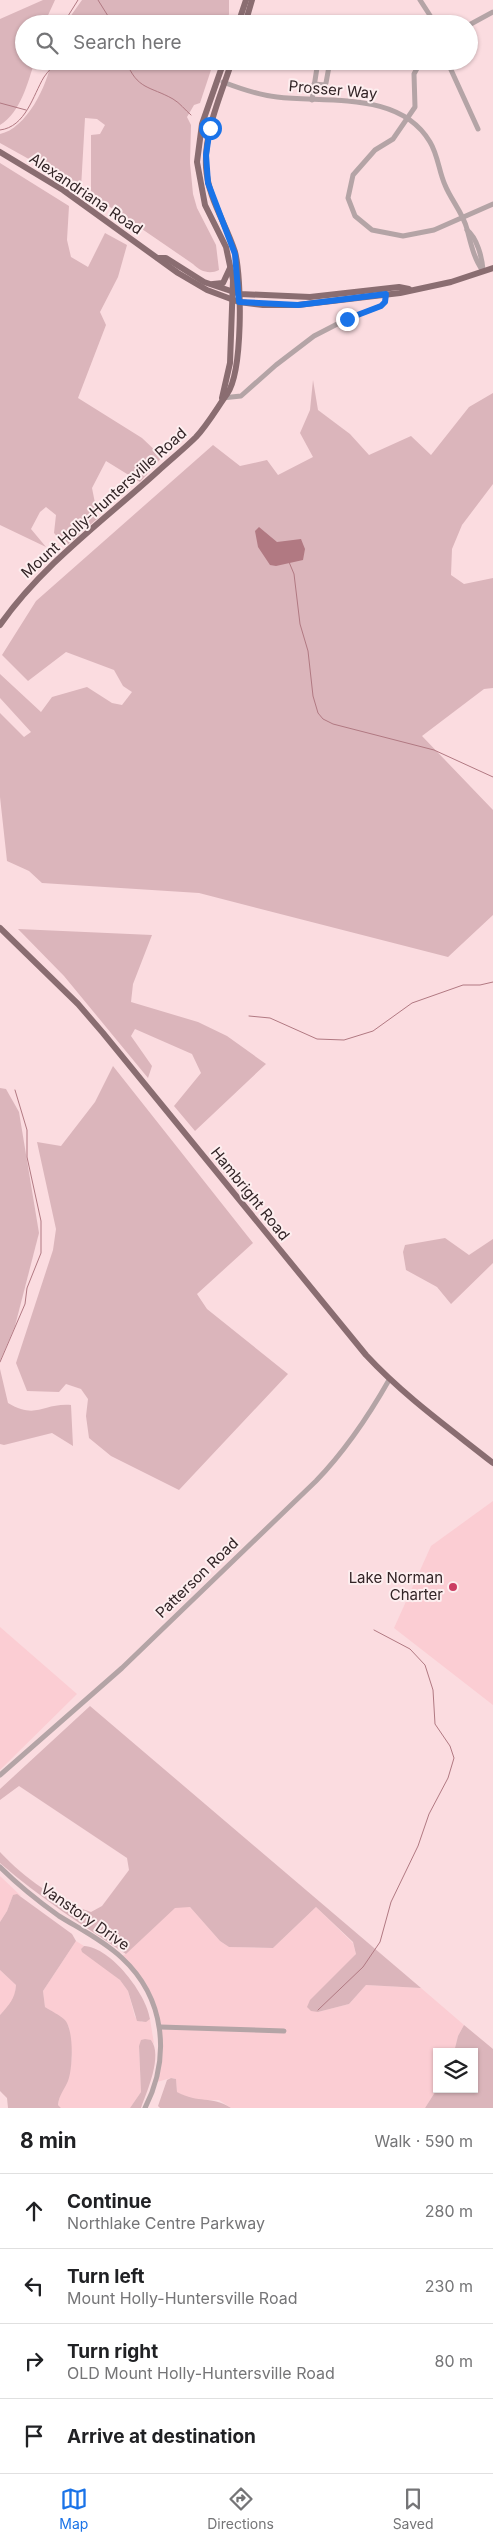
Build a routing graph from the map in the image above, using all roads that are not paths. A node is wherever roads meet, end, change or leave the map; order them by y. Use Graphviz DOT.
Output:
graph roads {
  1 [pos="246,0"];
  2 [pos="252,0"];
  3 [pos="420,0"];
  4 [pos="493,12"];
  5 [pos="241,15"];
  6 [pos="247,15"];
  7 [pos="430,15"];
  8 [pos="478,20"];
  9 [pos="221,70"];
  10 [pos="229,70"];
  11 [pos="316,70"];
  12 [pos="328,70"];
  13 [pos="415,70"];
  14 [pos="451,70"];
  15 [pos="218,80"];
  16 [pos="225,83"];
  17 [pos="314,84"];
  18 [pos="312,100"];
  19 [pos="408,118"];
  20 [pos="478,129"];
  21 [pos="0,152"];
  22 [pos="493,204"];
  23 [pos="462,217"];
  24 [pos="158,258"];
  25 [pos="231,266"];
  26 [pos="493,268"];
  27 [pos="483,271"];
  28 [pos="204,282"];
  29 [pos="412,289"];
  30 [pos="240,294"];
  31 [pos="386,294"];
  32 [pos="232,296"];
  33 [pos="239,302"];
  34 [pos="222,398"];
  35 [pos="0,625"];
  36 [pos="0,928"];
  37 [pos="389,1380"];
  38 [pos="493,1463"];
  39 [pos="0,1775"];
  40 [pos="0,1867"];
  41 [pos="160,2027"];
  42 [pos="284,2031"];
  43 [pos="146,2108"];
  1 -- 5 [label="main road"];
  2 -- 6 [label="main road"];
  3 -- 7 [label="street"];
  4 -- 8 [label="street"];
  9 -- 15 [label="main road, Mount Holly-Huntersville Road"];
  10 -- 16 [label="main road, Mount Holly-Huntersville Road"];
  11 -- 17 [label="street"];
  12 -- 17 [label="street"];
  13 -- 19 [label="street"];
  14 -- 20 [label="street"];
  15 -- 16 [label="street, Prosser Way"];
  15 -- 25 [label="main road, Mount Holly-Huntersville Road"];
  16 -- 18 [label="street, Prosser Way"];
  16 -- 30 [label="main road, Mount Holly-Huntersville Road"];
  17 -- 18 [label="street"];
  18 -- 19 [label="street, Prosser Way"];
  19 -- 23 [label="street, Prosser Way"];
  19 -- 23 [label="street"];
  21 -- 24 [label="main road, Alexandriana Road"];
  22 -- 23 [label="street"];
  23 -- 27 [label="street, Prosser Way"];
  24 -- 28 [label="main road, Alexandriana Road"];
  24 -- 32 [label="main road, Alexandriana Road"];
  25 -- 28 [label="main road"];
  25 -- 32 [label="main road, Mount Holly-Huntersville Road"];
  26 -- 27 [label="main road"];
  27 -- 29 [label="main road"];
  28 -- 32 [label="main road, Alexandriana Road"];
  29 -- 30 [label="main road"];
  29 -- 31 [label="main road"];
  30 -- 32 [label="main road"];
  30 -- 33 [label="main road, Mount Holly-Huntersville Road"];
  31 -- 33 [label="main road"];
  31 -- 34 [label="street"];
  32 -- 33 [label="main road"];
  32 -- 34 [label="main road, Mount Holly-Huntersville Road"];
  33 -- 34 [label="main road, Mount Holly-Huntersville Road"];
  34 -- 35 [label="main road, Mount Holly-Huntersville Road"];
  36 -- 37 [label="main road, Hambright Road"];
  37 -- 38 [label="main road, Hambright Road"];
  37 -- 39 [label="street, Patterson Road"];
  40 -- 41 [label="street, Vanstory Drive"];
  41 -- 42 [label="street"];
  41 -- 43 [label="street, Vanstory Drive"];
}
